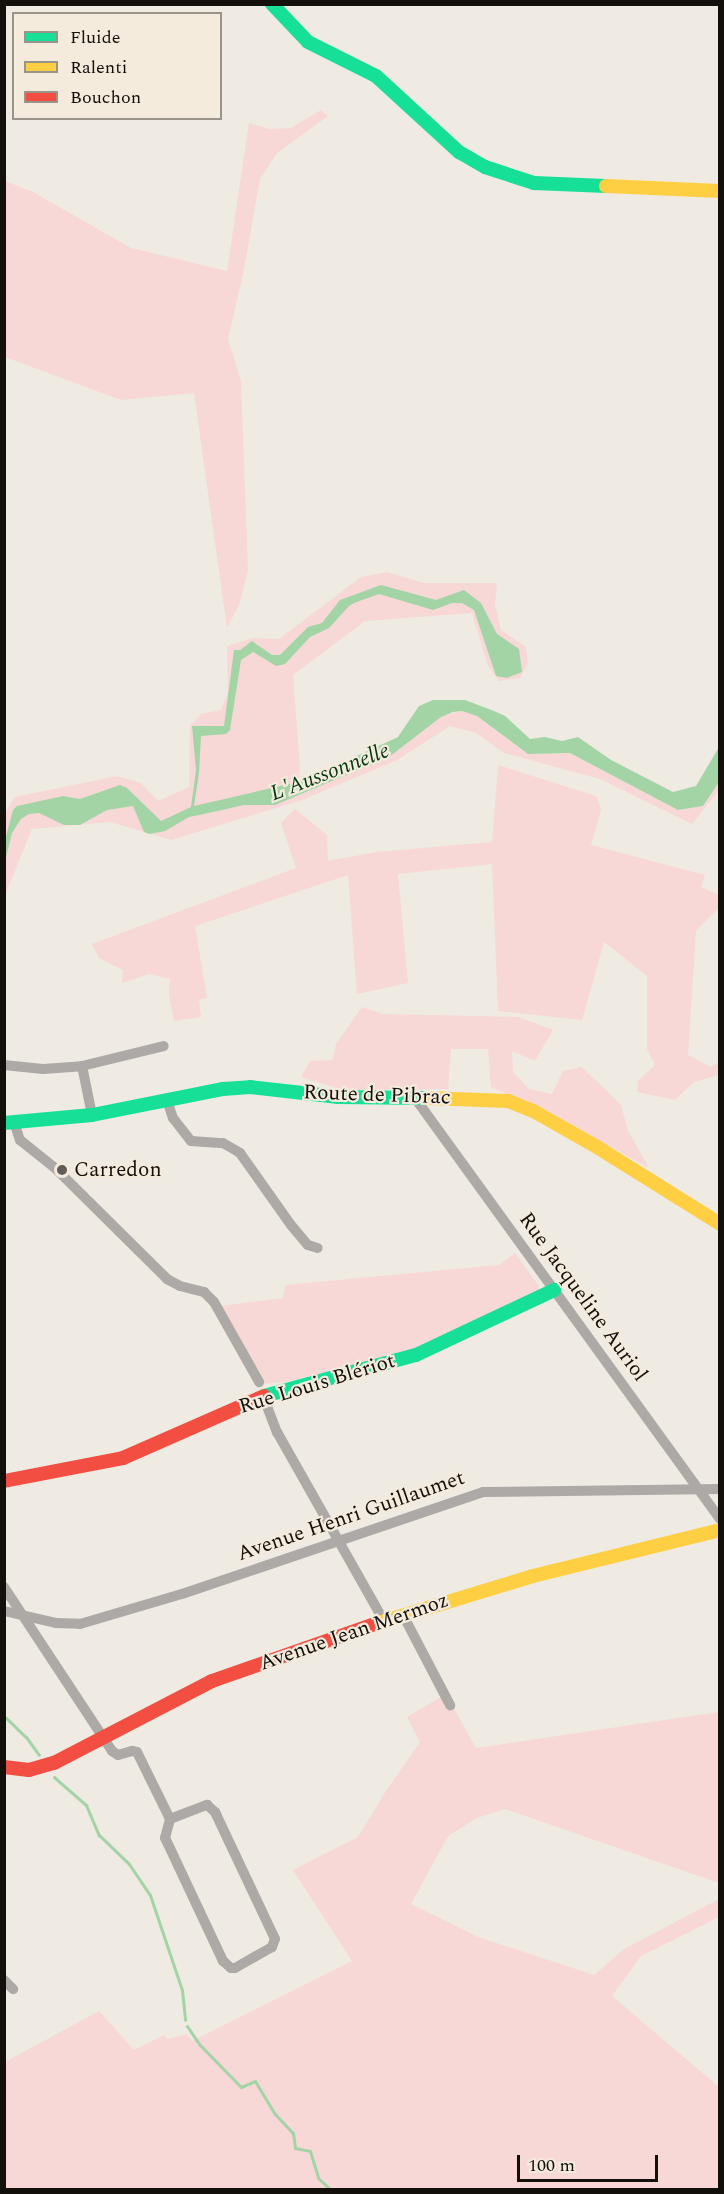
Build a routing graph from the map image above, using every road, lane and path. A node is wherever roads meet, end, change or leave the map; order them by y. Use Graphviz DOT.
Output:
graph roads {
  1 [pos="272,4"];
  2 [pos="720,191"];
  3 [pos="164,1046"];
  4 [pos="4,1065"];
  5 [pos="82,1066"];
  6 [pos="415,1098"];
  7 [pos="167,1100"];
  8 [pos="92,1116"];
  9 [pos="10,1124"];
  10 [pos="720,1224"];
  11 [pos="318,1248"];
  12 [pos="554,1290"];
  13 [pos="261,1389"];
  14 [pos="4,1481"];
  15 [pos="699,1488"];
  16 [pos="720,1489"];
  17 [pos="720,1519"];
  18 [pos="720,1530"];
  19 [pos="339,1540"];
  20 [pos="4,1587"];
  21 [pos="4,1611"];
  22 [pos="404,1615"];
  23 [pos="24,1616"];
  24 [pos="384,1622"];
  25 [pos="450,1705"];
  26 [pos="102,1738"];
  27 [pos="4,1767"];
  28 [pos="170,1819"];
  29 [pos="4,1980"];
  30 [pos="13,1989"];
  1 -- 2 [label="street"];
  3 -- 5 [label="street"];
  4 -- 5 [label="street"];
  5 -- 8 [label="street"];
  6 -- 7 [label="street, Route de Pibrac"];
  6 -- 10 [label="street, Route de Pibrac"];
  6 -- 12 [label="street, Rue Jacqueline Auriol"];
  7 -- 8 [label="street, Route de Pibrac"];
  7 -- 11 [label="street"];
  8 -- 9 [label="street, Route de Pibrac"];
  9 -- 13 [label="street"];
  12 -- 13 [label="street, Rue Louis Blériot"];
  12 -- 15 [label="street, Rue Jacqueline Auriol"];
  13 -- 14 [label="street, Rue Louis Blériot"];
  13 -- 19 [label="street"];
  15 -- 16 [label="street, Avenue Henri Guillaumet"];
  15 -- 17 [label="street, Rue Jacqueline Auriol"];
  15 -- 19 [label="street, Avenue Henri Guillaumet"];
  18 -- 22 [label="street, Avenue Jean Mermoz"];
  19 -- 23 [label="street, Avenue Henri Guillaumet"];
  19 -- 24 [label="street"];
  20 -- 23 [label="street"];
  21 -- 23 [label="street, Avenue Henri Guillaumet"];
  22 -- 24 [label="street, Avenue Jean Mermoz"];
  22 -- 25 [label="street"];
  23 -- 26 [label="street"];
  24 -- 26 [label="street, Avenue Jean Mermoz"];
  26 -- 27 [label="street, Avenue Jean Mermoz"];
  26 -- 28 [label="street"];
  28 -- 28 [label="street"];
  29 -- 30 [label="street"];
}
